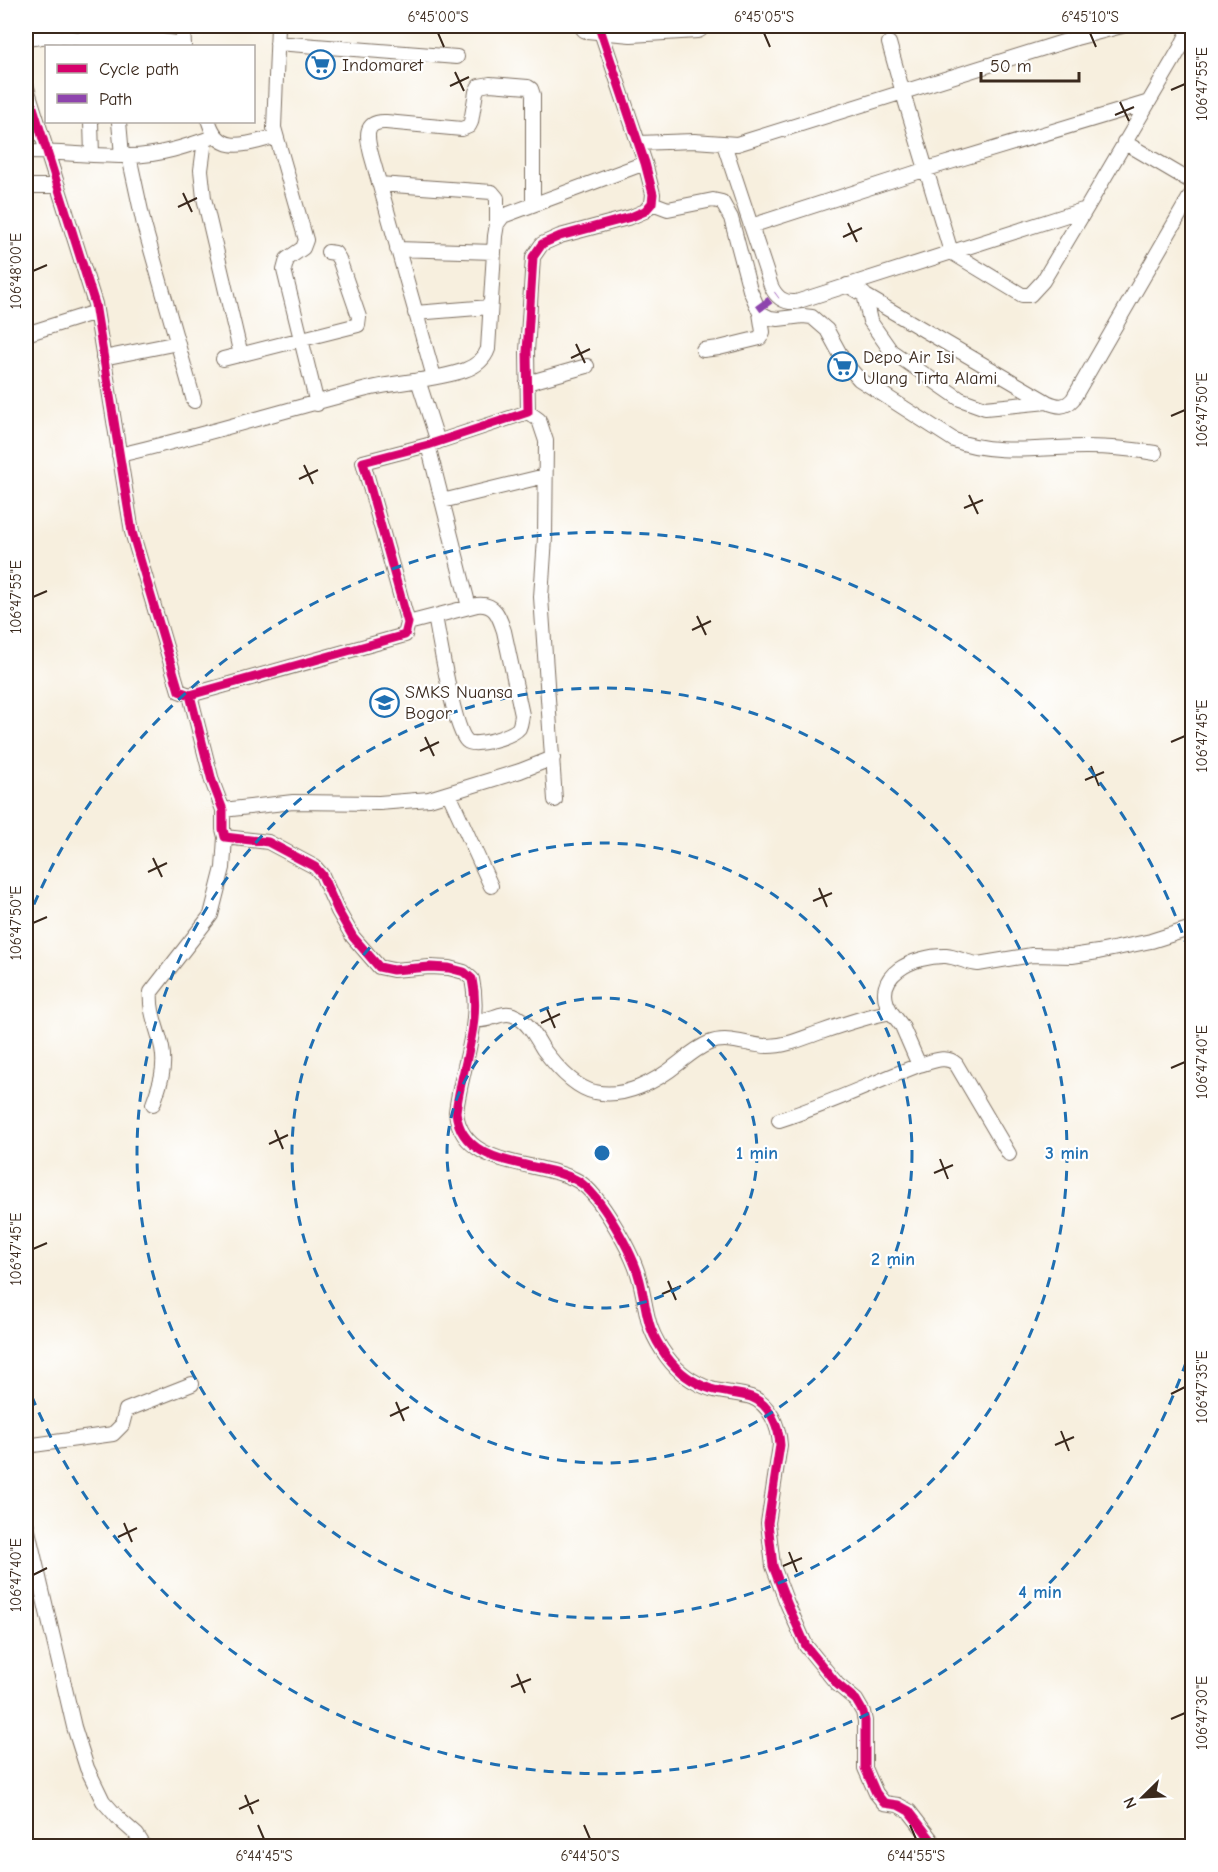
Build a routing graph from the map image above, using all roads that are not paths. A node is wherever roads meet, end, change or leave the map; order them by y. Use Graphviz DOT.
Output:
graph roads {
  1 [pos="183,26"];
  2 [pos="278,26"];
  3 [pos="595,26"];
  4 [pos="697,26"];
  5 [pos="1122,26"];
  6 [pos="1191,26"];
  7 [pos="26,39"];
  8 [pos="277,43"];
  9 [pos="890,44"];
  10 [pos="184,45"];
  11 [pos="457,57"];
  12 [pos="26,85"];
  13 [pos="903,93"];
  14 [pos="1146,103"];
  15 [pos="91,123"];
  16 [pos="119,123"];
  17 [pos="209,123"];
  18 [pos="275,137"];
  19 [pos="211,138"];
  20 [pos="1124,142"];
  21 [pos="638,143"];
  22 [pos="724,144"];
  23 [pos="26,152"];
  24 [pos="47,152"];
  25 [pos="92,155"];
  26 [pos="126,156"];
  27 [pos="645,163"];
  28 [pos="927,169"];
  29 [pos="1192,182"];
  30 [pos="379,184"];
  31 [pos="26,186"];
  32 [pos="58,186"];
  33 [pos="1192,193"];
  34 [pos="533,203"];
  35 [pos="652,203"];
  36 [pos="1086,208"];
  37 [pos="497,224"];
  38 [pos="751,226"];
  39 [pos="397,249"];
  40 [pos="328,252"];
  41 [pos="494,252"];
  42 [pos="951,252"];
  43 [pos="847,285"];
  44 [pos="864,294"];
  45 [pos="777,296"];
  46 [pos="490,308"];
  47 [pos="759,311"];
  48 [pos="96,312"];
  49 [pos="415,313"];
  50 [pos="26,334"];
  51 [pos="301,340"];
  52 [pos="178,343"];
  53 [pos="703,350"];
  54 [pos="241,355"];
  55 [pos="103,358"];
  56 [pos="223,359"];
  57 [pos="587,366"];
  58 [pos="434,377"];
  59 [pos="418,380"];
  60 [pos="527,384"];
  61 [pos="194,401"];
  62 [pos="1047,402"];
  63 [pos="317,404"];
  64 [pos="528,412"];
  65 [pos="433,444"];
  66 [pos="1155,453"];
  67 [pos="119,455"];
  68 [pos="545,476"];
  69 [pos="442,501"];
  70 [pos="469,607"];
  71 [pos="435,616"];
  72 [pos="408,623"];
  73 [pos="190,695"];
  74 [pos="553,758"];
  75 [pos="449,794"];
  76 [pos="555,800"];
  77 [pos="224,810"];
  78 [pos="225,837"];
  79 [pos="490,886"];
  80 [pos="1192,928"];
  81 [pos="891,1012"];
  82 [pos="474,1020"];
  83 [pos="919,1065"];
  84 [pos="153,1104"];
  85 [pos="779,1120"];
  86 [pos="1010,1154"];
  87 [pos="192,1384"];
  88 [pos="26,1446"];
  89 [pos="26,1522"];
  90 [pos="28,1546"];
  91 [pos="144,1846"];
  92 [pos="936,1846"];
  1 -- 10 [label="street"];
  2 -- 8 [label="street"];
  3 -- 4 [label="highway"];
  3 -- 21 [label="street"];
  5 -- 13 [label="street"];
  6 -- 14 [label="street"];
  7 -- 10 [label="street"];
  8 -- 11 [label="street"];
  8 -- 18 [label="street"];
  9 -- 13 [label="street"];
  12 -- 24 [label="street"];
  13 -- 22 [label="street"];
  13 -- 28 [label="street"];
  14 -- 20 [label="street"];
  14 -- 28 [label="street"];
  15 -- 25 [label="street"];
  16 -- 26 [label="street"];
  17 -- 19 [label="street"];
  18 -- 19 [label="street"];
  18 -- 51 [label="street"];
  19 -- 26 [label="street"];
  19 -- 54 [label="street"];
  20 -- 29 [label="street"];
  20 -- 36 [label="street"];
  21 -- 22 [label="street"];
  21 -- 27 [label="street"];
  22 -- 38 [label="street"];
  23 -- 24 [label="street"];
  24 -- 25 [label="street"];
  24 -- 32 [label="street"];
  25 -- 26 [label="street"];
  26 -- 52 [label="street"];
  27 -- 34 [label="street"];
  27 -- 35 [label="street"];
  28 -- 38 [label="street"];
  28 -- 42 [label="street"];
  30 -- 34 [label="street"];
  30 -- 37 [label="street"];
  30 -- 39 [label="street"];
  31 -- 32 [label="street"];
  32 -- 48 [label="street"];
  33 -- 62 [label="street"];
  34 -- 37 [label="street"];
  35 -- 47 [label="street"];
  35 -- 60 [label="street"];
  36 -- 42 [label="street"];
  36 -- 42 [label="street"];
  37 -- 41 [label="street"];
  38 -- 45 [label="street"];
  39 -- 41 [label="street"];
  39 -- 49 [label="street"];
  40 -- 51 [label="street"];
  41 -- 46 [label="street"];
  42 -- 43 [label="street"];
  43 -- 44 [label="street"];
  43 -- 45 [label="street"];
  44 -- 62 [label="street"];
  44 -- 62 [label="street"];
  45 -- 47 [label="street"];
  46 -- 49 [label="street"];
  46 -- 58 [label="street"];
  47 -- 53 [label="street"];
  47 -- 66 [label="street"];
  48 -- 50 [label="street"];
  48 -- 55 [label="street"];
  49 -- 58 [label="street"];
  51 -- 54 [label="street"];
  51 -- 63 [label="street"];
  52 -- 55 [label="street"];
  52 -- 61 [label="street"];
  54 -- 56 [label="street"];
  55 -- 67 [label="street"];
  57 -- 60 [label="street"];
  58 -- 59 [label="street"];
  59 -- 63 [label="street"];
  59 -- 65 [label="street"];
  60 -- 64 [label="street"];
  63 -- 67 [label="street"];
  64 -- 65 [label="street"];
  64 -- 68 [label="street"];
  65 -- 69 [label="street"];
  65 -- 72 [label="street"];
  67 -- 73 [label="street"];
  68 -- 69 [label="street"];
  68 -- 74 [label="street"];
  69 -- 70 [label="street"];
  70 -- 71 [label="street"];
  70 -- 71 [label="street"];
  71 -- 72 [label="street"];
  72 -- 73 [label="street"];
  73 -- 77 [label="street"];
  74 -- 75 [label="street"];
  74 -- 76 [label="street"];
  75 -- 77 [label="street"];
  75 -- 79 [label="street"];
  77 -- 78 [label="street"];
  78 -- 82 [label="street"];
  78 -- 84 [label="street"];
  80 -- 81 [label="street"];
  81 -- 82 [label="street"];
  81 -- 83 [label="street"];
  82 -- 92 [label="street"];
  83 -- 85 [label="street"];
  83 -- 86 [label="street"];
  87 -- 88 [label="street"];
  89 -- 90 [label="street"];
  90 -- 91 [label="street"];
}
